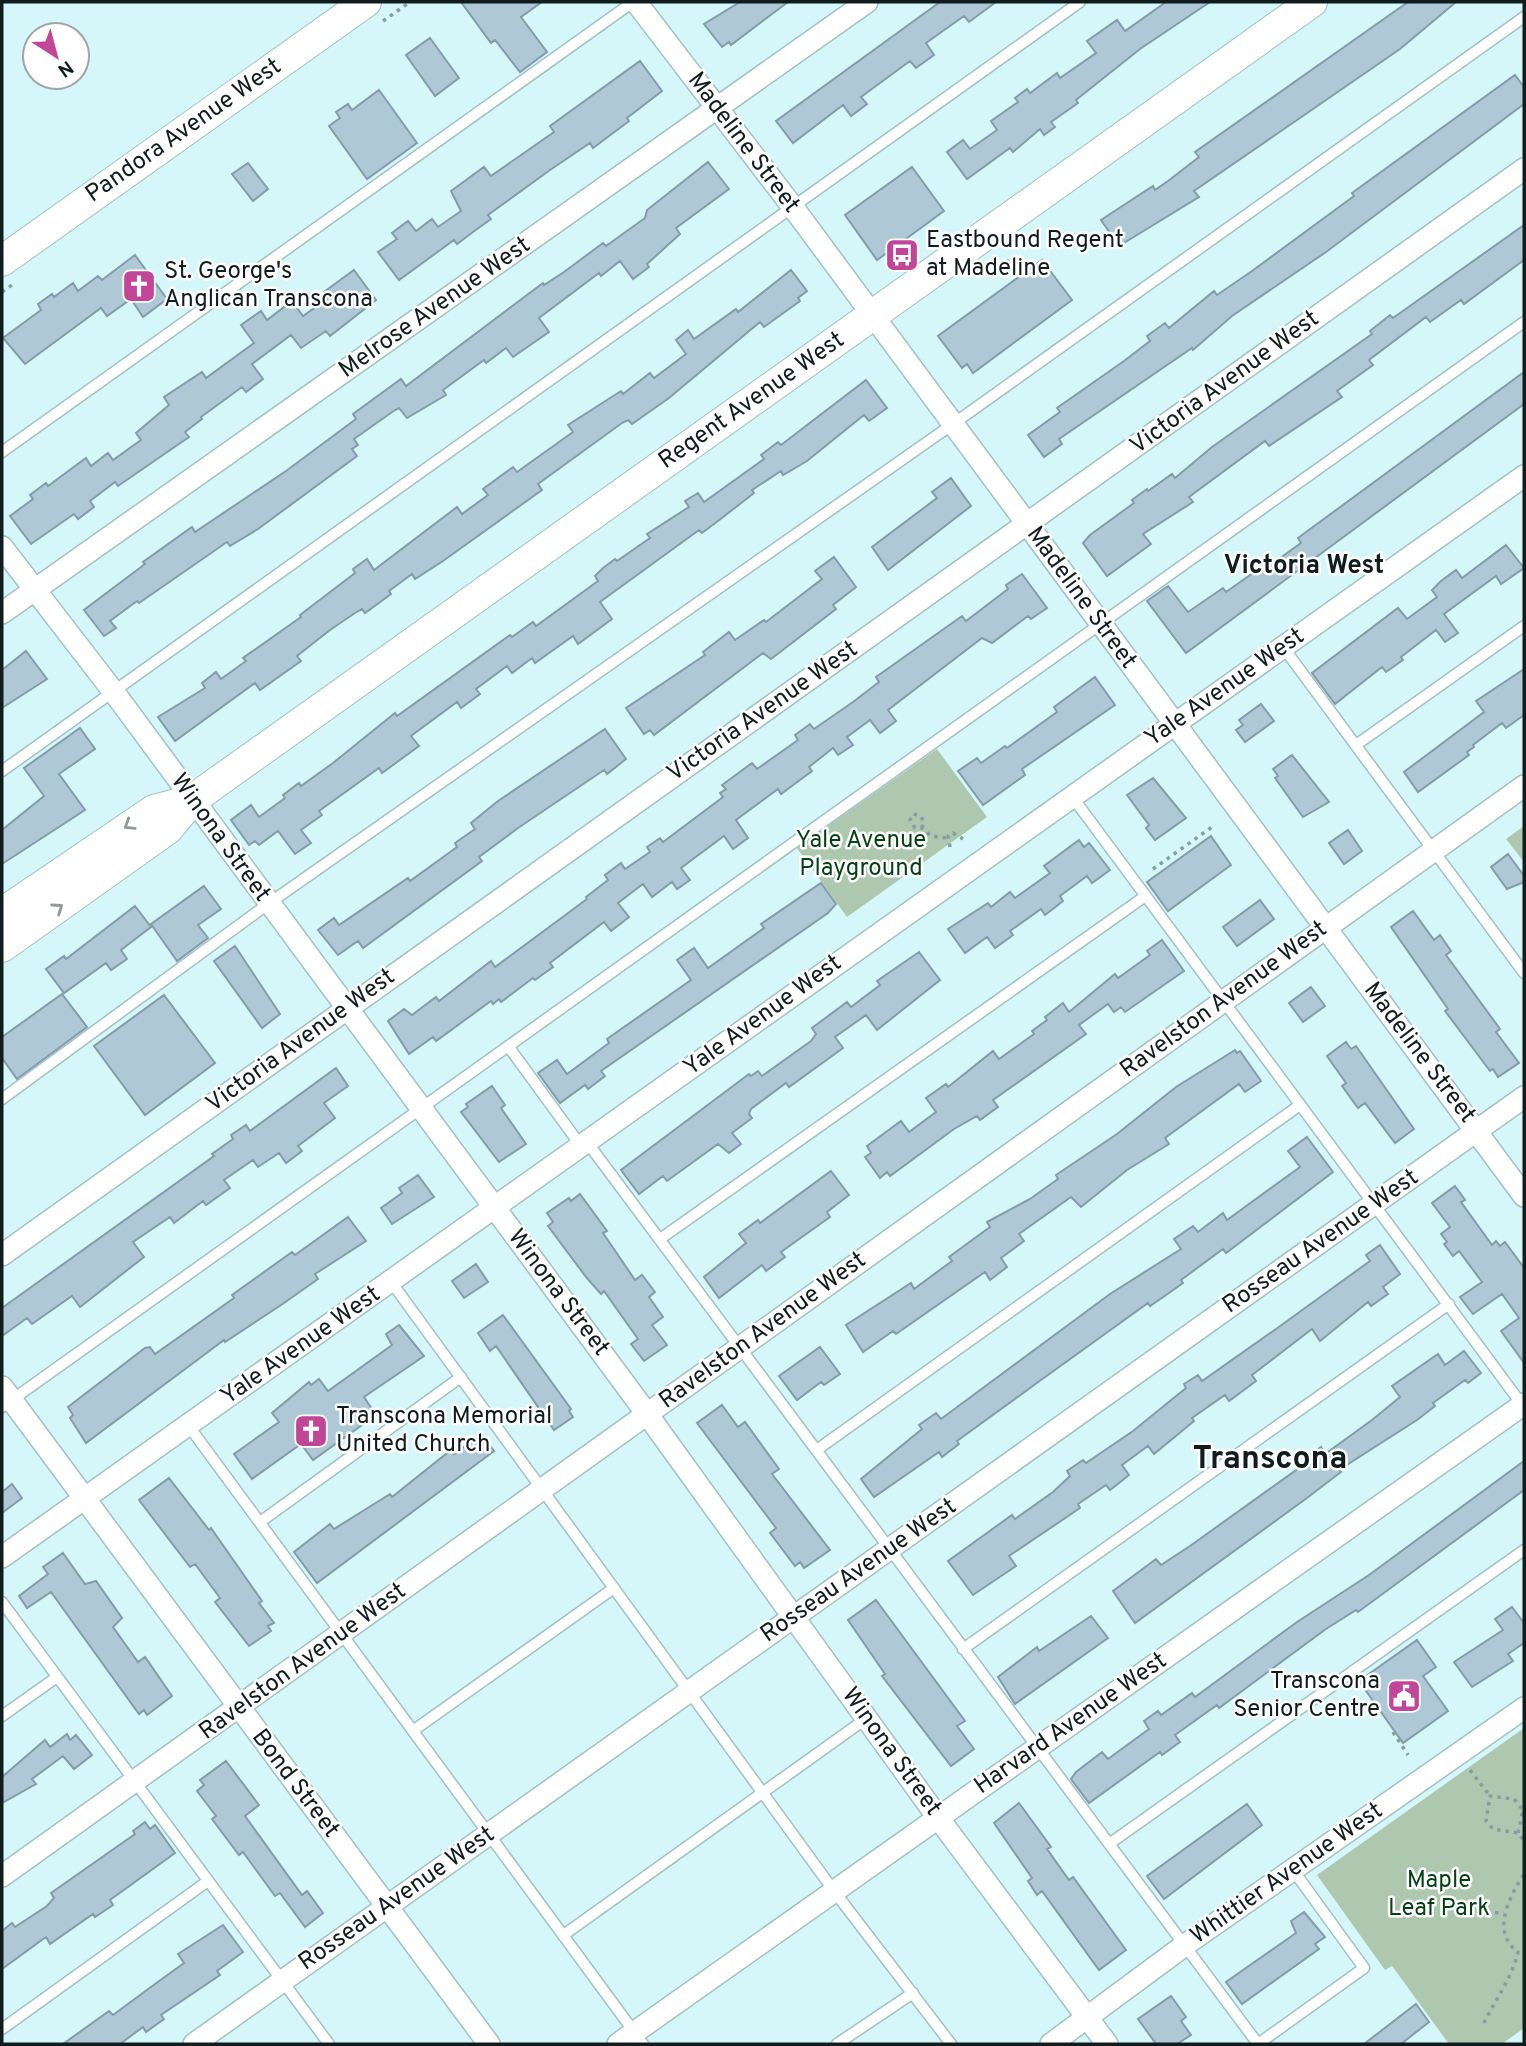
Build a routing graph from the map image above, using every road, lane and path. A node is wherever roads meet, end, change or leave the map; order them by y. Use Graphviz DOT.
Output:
graph roads {
  1 [pos="366,2"];
  2 [pos="634,2"];
  3 [pos="867,2"];
  4 [pos="1080,2"];
  5 [pos="1312,2"];
  6 [pos="1524,17"];
  7 [pos="717,109"];
  8 [pos="1524,169"];
  9 [pos="792,206"];
  10 [pos="1007,260"];
  11 [pos="2,261"];
  12 [pos="1018,277"];
  13 [pos="872,316"];
  14 [pos="1524,323"];
  15 [pos="953,424"];
  16 [pos="2,452"];
  17 [pos="1524,476"];
  18 [pos="1028,524"];
  19 [pos="2,547"];
  20 [pos="34,589"];
  21 [pos="2,613"];
  22 [pos="1101,626"];
  23 [pos="1524,626"];
  24 [pos="1283,647"];
  25 [pos="113,691"];
  26 [pos="1174,724"];
  27 [pos="1356,746"];
  28 [pos="2,771"];
  29 [pos="1524,786"];
  30 [pos="1070,795"];
  31 [pos="192,800"];
  32 [pos="1212,827"];
  33 [pos="922,828"];
  34 [pos="947,838"];
  35 [pos="962,839"];
  36 [pos="950,847"];
  37 [pos="1433,851"];
  38 [pos="1153,869"];
  39 [pos="1144,897"];
  40 [pos="268,904"];
  41 [pos="2,913"];
  42 [pos="1325,928"];
  43 [pos="2,947"];
  44 [pos="1524,972"];
  45 [pos="1223,1001"];
  46 [pos="345,1009"];
  47 [pos="508,1046"];
  48 [pos="1524,1097"];
  49 [pos="2,1099"];
  50 [pos="1300,1105"];
  51 [pos="420,1109"];
  52 [pos="1476,1131"];
  53 [pos="584,1144"];
  54 [pos="1524,1196"];
  55 [pos="1374,1204"];
  56 [pos="494,1208"];
  57 [pos="660,1239"];
  58 [pos="2,1255"];
  59 [pos="392,1283"];
  60 [pos="1449,1304"];
  61 [pos="739,1347"];
  62 [pos="461,1377"];
  63 [pos="5,1398"];
  64 [pos="1524,1406"];
  65 [pos="647,1414"];
  66 [pos="188,1425"];
  67 [pos="818,1449"];
  68 [pos="543,1490"];
  69 [pos="83,1499"];
  70 [pos="260,1522"];
  71 [pos="889,1549"];
  72 [pos="1524,1550"];
  73 [pos="2,1557"];
  74 [pos="614,1588"];
  75 [pos="2,1602"];
  76 [pos="794,1616"];
  77 [pos="342,1633"];
  78 [pos="963,1648"];
  79 [pos="57,1677"];
  80 [pos="689,1691"];
  81 [pos="238,1708"];
  82 [pos="1524,1708"];
  83 [pos="2,1716"];
  84 [pos="867,1718"];
  85 [pos="414,1730"];
  86 [pos="1393,1732"];
  87 [pos="1037,1749"];
  88 [pos="1408,1755"];
  89 [pos="1458,1755"];
  90 [pos="135,1782"];
  91 [pos="762,1792"];
  92 [pos="1490,1796"];
  93 [pos="939,1819"];
  94 [pos="1518,1833"];
  95 [pos="489,1834"];
  96 [pos="1524,1841"];
  97 [pos="1109,1844"];
  98 [pos="1293,1870"];
  99 [pos="1524,1874"];
  100 [pos="2,1876"];
  101 [pos="208,1881"];
  102 [pos="834,1891"];
  103 [pos="386,1907"];
  104 [pos="1478,1912"];
  105 [pos="1503,1913"];
  106 [pos="565,1934"];
  107 [pos="1185,1945"];
  108 [pos="1524,1947"];
  109 [pos="1518,1952"];
  110 [pos="283,1980"];
  111 [pos="913,1993"];
  112 [pos="1087,2018"];
  113 [pos="1484,2024"];
  114 [pos="2,2029"];
  115 [pos="632,2040"];
  116 [pos="194,2044"];
  117 [pos="330,2044"];
  118 [pos="489,2044"];
  119 [pos="837,2044"];
  120 [pos="951,2044"];
  121 [pos="1051,2044"];
  122 [pos="1107,2044"];
  123 [pos="1258,2044"];
  1 -- 11 [label="main road, Pandora Avenue West"];
  2 -- 7 [label="street, Madeline Street"];
  2 -- 16 [label="lane"];
  3 -- 7 [label="street, Melrose Avenue West"];
  4 -- 9 [label="lane"];
  5 -- 13 [label="main road, Regent Avenue West"];
  6 -- 15 [label="lane"];
  7 -- 9 [label="street, Madeline Street"];
  7 -- 20 [label="street, Melrose Avenue West"];
  8 -- 18 [label="street, Victoria Avenue West"];
  9 -- 13 [label="street, Madeline Street"];
  9 -- 25 [label="lane"];
  10 -- 12 [label="path"];
  13 -- 15 [label="street, Madeline Street"];
  13 -- 31 [label="main road, Regent Avenue West"];
  14 -- 22 [label="lane"];
  15 -- 18 [label="street, Madeline Street"];
  15 -- 40 [label="lane"];
  17 -- 24 [label="street, Yale Avenue West"];
  18 -- 22 [label="street, Madeline Street"];
  18 -- 46 [label="street, Victoria Avenue West"];
  19 -- 20 [label="street, Winona Street"];
  20 -- 21 [label="street, Melrose Avenue West"];
  20 -- 25 [label="street, Winona Street"];
  22 -- 26 [label="street, Madeline Street"];
  22 -- 47 [label="lane"];
  23 -- 27 [label="lane"];
  24 -- 26 [label="street, Yale Avenue West"];
  24 -- 27 [label="lane"];
  25 -- 28 [label="lane"];
  25 -- 31 [label="street, Winona Street"];
  26 -- 30 [label="street, Yale Avenue West"];
  26 -- 42 [label="street, Madeline Street"];
  27 -- 37 [label="lane"];
  29 -- 37 [label="street, Ravelston Avenue West"];
  30 -- 39 [label="lane"];
  30 -- 53 [label="street, Yale Avenue West"];
  31 -- 40 [label="street, Winona Street"];
  31 -- 41 [label="main road, Regent Avenue West, one-way"];
  43 -- 31 [label="main road, Regent Avenue West, one-way"];
  32 -- 38 [label="path"];
  33 -- 33 [label="path"];
  33 -- 34 [label="path"];
  34 -- 35 [label="path"];
  34 -- 36 [label="path"];
  37 -- 42 [label="street, Ravelston Avenue West"];
  37 -- 44 [label="lane"];
  39 -- 45 [label="lane"];
  39 -- 57 [label="lane"];
  40 -- 46 [label="street, Winona Street"];
  40 -- 49 [label="lane"];
  42 -- 45 [label="street, Ravelston Avenue West"];
  42 -- 52 [label="street, Madeline Street"];
  45 -- 50 [label="lane"];
  45 -- 61 [label="street, Ravelston Avenue West"];
  46 -- 51 [label="street, Winona Street"];
  46 -- 58 [label="street, Victoria Avenue West"];
  47 -- 51 [label="lane"];
  47 -- 53 [label="lane"];
  48 -- 52 [label="street, Rosseau Avenue West"];
  50 -- 55 [label="lane"];
  50 -- 67 [label="lane"];
  51 -- 56 [label="street, Winona Street"];
  51 -- 63 [label="lane"];
  52 -- 54 [label="street, Madeline Street"];
  52 -- 55 [label="street, Rosseau Avenue West"];
  53 -- 56 [label="street, Yale Avenue West"];
  53 -- 57 [label="lane"];
  55 -- 60 [label="lane"];
  55 -- 71 [label="street, Rosseau Avenue West"];
  56 -- 59 [label="street, Yale Avenue West"];
  56 -- 65 [label="street, Winona Street"];
  57 -- 61 [label="lane"];
  59 -- 62 [label="lane"];
  59 -- 66 [label="street, Yale Avenue West"];
  60 -- 64 [label="lane"];
  60 -- 78 [label="lane"];
  61 -- 65 [label="street, Ravelston Avenue West"];
  61 -- 67 [label="lane"];
  62 -- 68 [label="lane"];
  62 -- 70 [label="lane"];
  63 -- 69 [label="street, Bond Street"];
  64 -- 87 [label="street, Harvard Avenue West"];
  65 -- 68 [label="street, Ravelston Avenue West"];
  65 -- 76 [label="street, Winona Street"];
  66 -- 69 [label="street, Yale Avenue West"];
  66 -- 70 [label="lane"];
  67 -- 71 [label="lane"];
  68 -- 74 [label="lane"];
  68 -- 77 [label="street, Ravelston Avenue West"];
  69 -- 73 [label="street, Yale Avenue West"];
  69 -- 81 [label="street, Bond Street"];
  70 -- 77 [label="lane"];
  71 -- 76 [label="street, Rosseau Avenue West"];
  71 -- 78 [label="lane"];
  72 -- 97 [label="lane"];
  74 -- 80 [label="lane"];
  74 -- 85 [label="lane"];
  75 -- 79 [label="lane"];
  76 -- 80 [label="street, Rosseau Avenue West"];
  76 -- 84 [label="street, Winona Street"];
  77 -- 81 [label="street, Ravelston Avenue West"];
  77 -- 85 [label="lane"];
  78 -- 87 [label="lane"];
  79 -- 83 [label="lane"];
  79 -- 90 [label="lane"];
  80 -- 91 [label="lane"];
  80 -- 95 [label="street, Rosseau Avenue West"];
  81 -- 90 [label="street, Ravelston Avenue West"];
  81 -- 103 [label="street, Bond Street"];
  82 -- 89 [label="street, Whittier Avenue West"];
  84 -- 91 [label="lane"];
  84 -- 93 [label="street, Winona Street"];
  85 -- 95 [label="lane"];
  86 -- 88 [label="path"];
  87 -- 93 [label="street, Harvard Avenue West"];
  87 -- 97 [label="lane"];
  89 -- 92 [label="path"];
  89 -- 98 [label="street, Whittier Avenue West"];
  90 -- 100 [label="street, Ravelston Avenue West"];
  90 -- 101 [label="lane"];
  91 -- 102 [label="lane"];
  91 -- 106 [label="lane"];
  92 -- 94 [label="path"];
  92 -- 94 [label="path"];
  93 -- 102 [label="street, Harvard Avenue West"];
  93 -- 112 [label="street, Winona Street"];
  94 -- 96 [label="path"];
  95 -- 103 [label="street, Rosseau Avenue West"];
  95 -- 106 [label="lane"];
  97 -- 107 [label="lane"];
  98 -- 107 [label="street, Whittier Avenue West"];
  98 -- 123 [label="lane"];
  99 -- 105 [label="path"];
  101 -- 110 [label="lane"];
  101 -- 114 [label="lane"];
  102 -- 111 [label="lane"];
  102 -- 115 [label="street, Harvard Avenue West"];
  103 -- 110 [label="street, Rosseau Avenue West"];
  103 -- 118 [label="street, Bond Street"];
  104 -- 105 [label="path"];
  105 -- 109 [label="path"];
  106 -- 115 [label="lane"];
  107 -- 112 [label="street, Whittier Avenue West"];
  107 -- 123 [label="lane"];
  108 -- 109 [label="path"];
  109 -- 113 [label="path"];
  110 -- 116 [label="street, Rosseau Avenue West"];
  110 -- 117 [label="lane"];
  111 -- 119 [label="lane"];
  111 -- 120 [label="lane"];
  112 -- 121 [label="street, Whittier Avenue West"];
  112 -- 122 [label="street, Winona Street"];
}
